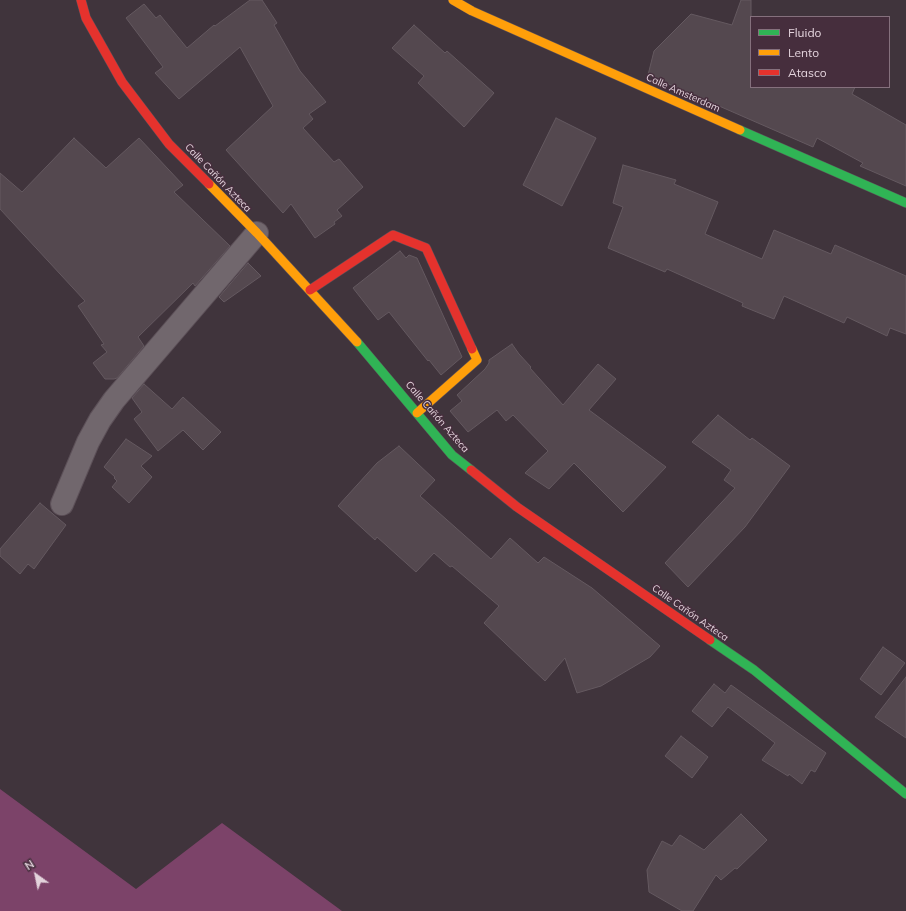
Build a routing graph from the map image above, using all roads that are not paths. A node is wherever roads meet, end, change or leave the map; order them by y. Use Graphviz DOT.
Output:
graph roads {
  1 [pos="81,0"];
  2 [pos="453,0"];
  3 [pos="906,203"];
  4 [pos="257,233"];
  5 [pos="310,290"];
  6 [pos="417,413"];
  7 [pos="62,504"];
  8 [pos="906,794"];
  1 -- 4 [label="main road, Calle Cañón Azteca"];
  2 -- 3 [label="main road, Calle Amsterdam"];
  4 -- 5 [label="main road, Calle Cañón Azteca"];
  4 -- 7 [label="street"];
  5 -- 6 [label="main road, Calle Cañón Azteca"];
  5 -- 6 [label="main road"];
  6 -- 8 [label="main road, Calle Cañón Azteca"];
}
